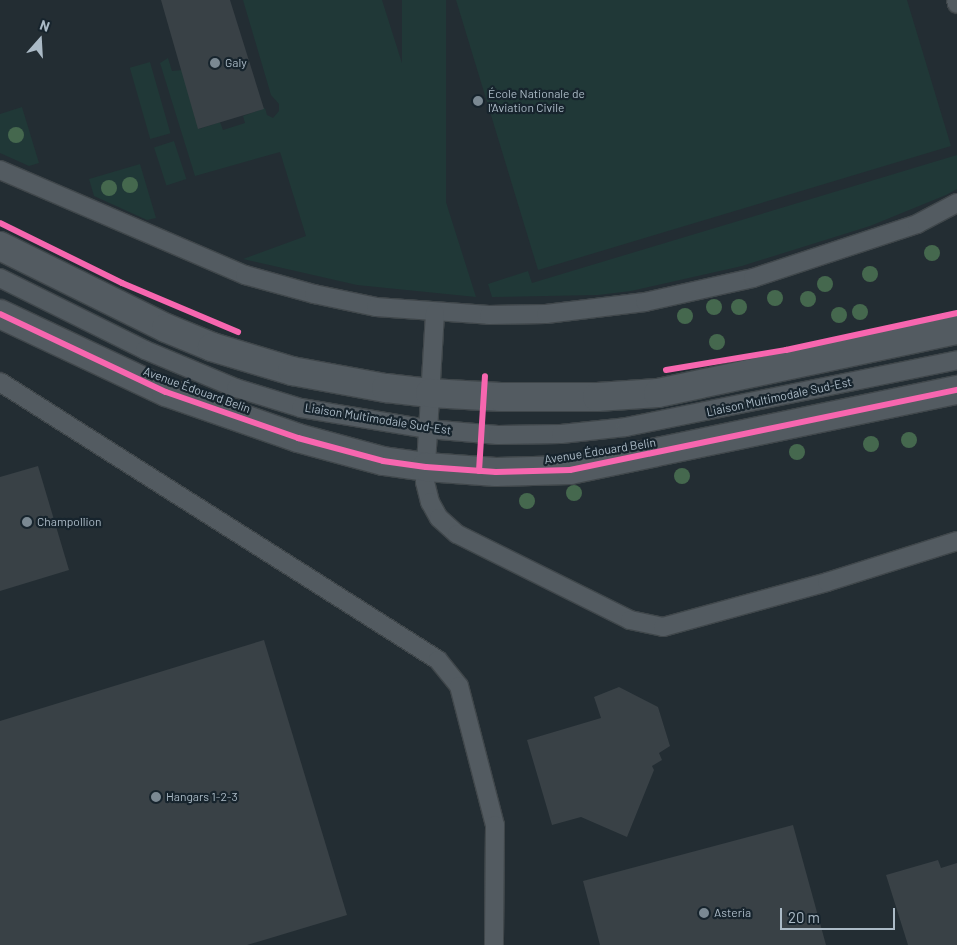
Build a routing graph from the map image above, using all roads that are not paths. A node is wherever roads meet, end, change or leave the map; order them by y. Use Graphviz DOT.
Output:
graph roads {
  1 [pos="956,0"];
  2 [pos="957,4"];
  3 [pos="0,170"];
  4 [pos="957,203"];
  5 [pos="0,246"];
  6 [pos="0,278"];
  7 [pos="435,313"];
  8 [pos="0,314"];
  9 [pos="957,330"];
  10 [pos="957,360"];
  11 [pos="0,382"];
  12 [pos="957,390"];
  13 [pos="430,393"];
  14 [pos="428,430"];
  15 [pos="426,467"];
  16 [pos="957,542"];
  17 [pos="494,945"];
  1 -- 2 [label="lane"];
  3 -- 7 [label="lane"];
  4 -- 7 [label="lane"];
  5 -- 13 [label="street"];
  6 -- 14 [label="lane, Liaison Multimodale Sud-Est"];
  7 -- 13 [label="lane"];
  8 -- 15 [label="street, Avenue Édouard Belin"];
  9 -- 13 [label="street"];
  10 -- 14 [label="lane, Liaison Multimodale Sud-Est"];
  11 -- 17 [label="lane"];
  12 -- 15 [label="street, Avenue Édouard Belin"];
  13 -- 14 [label="lane"];
  14 -- 15 [label="lane"];
  15 -- 16 [label="lane"];
}
